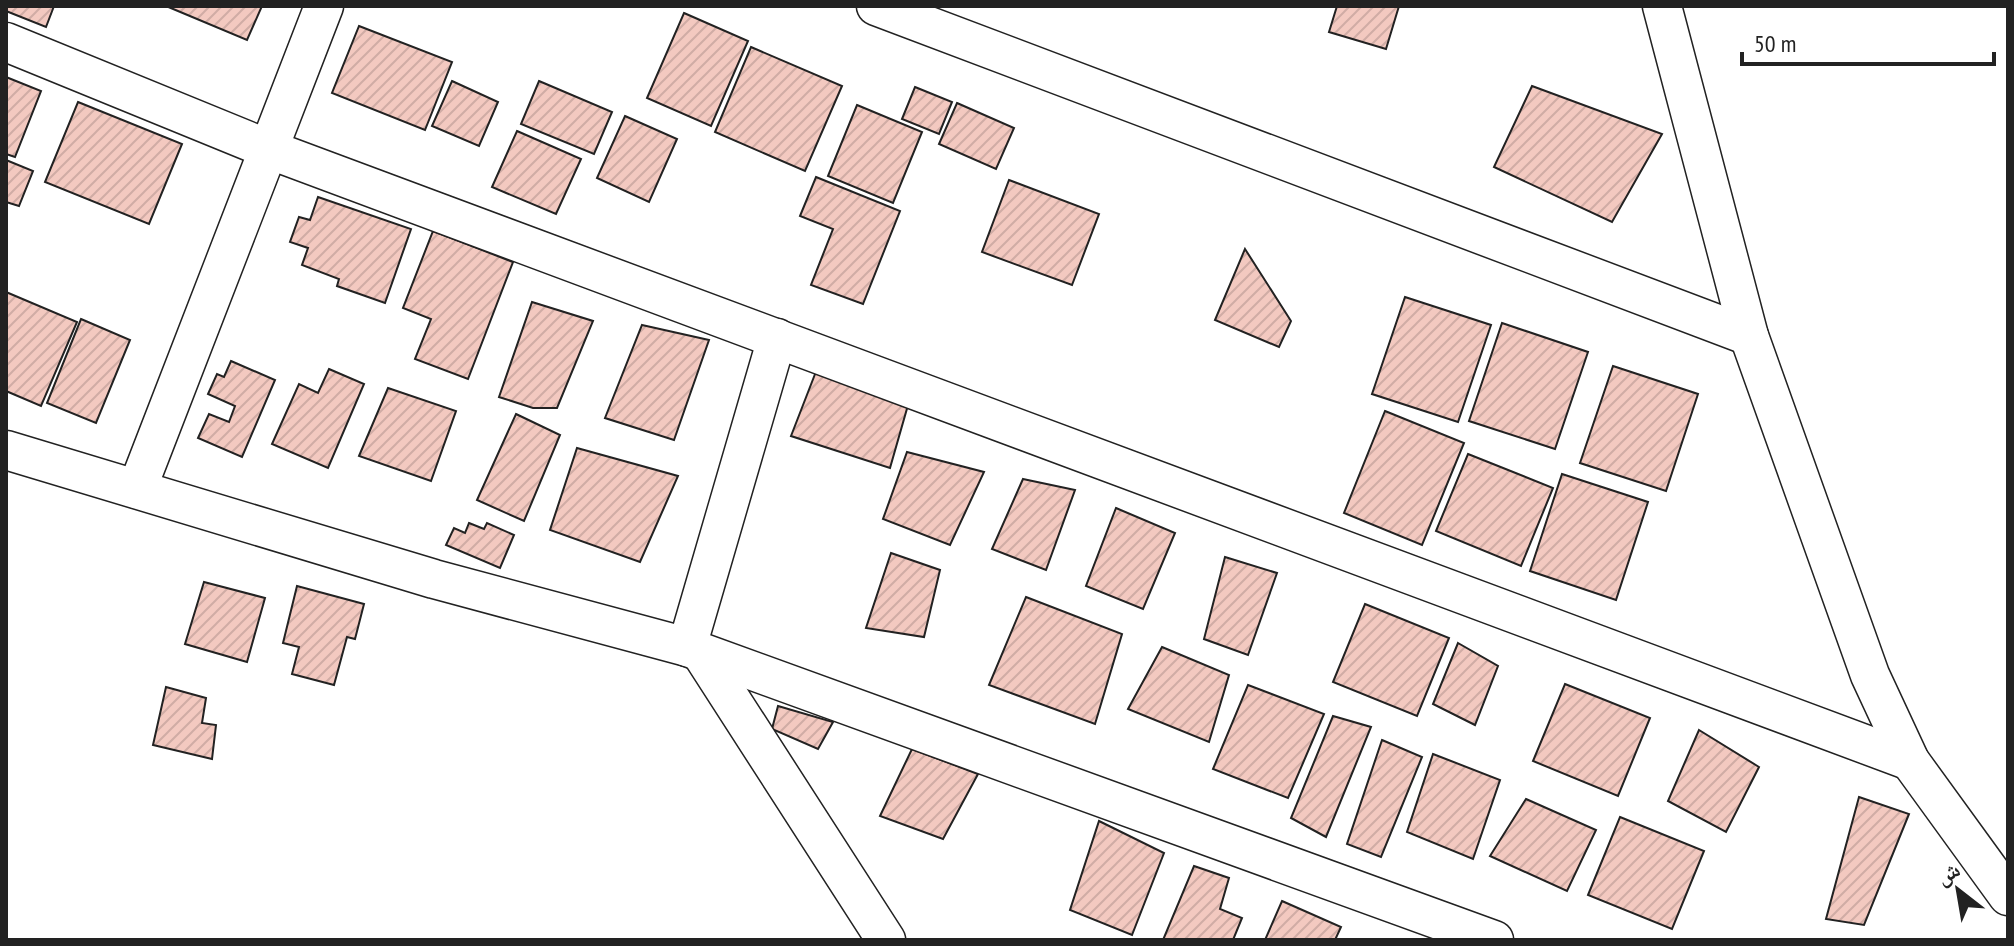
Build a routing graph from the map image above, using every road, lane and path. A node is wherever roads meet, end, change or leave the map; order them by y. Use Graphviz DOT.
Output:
graph roads {
  1 [pos="324,6"];
  2 [pos="876,6"];
  3 [pos="1662,6"];
  4 [pos="6,42"];
  5 [pos="268,149"];
  6 [pos="1749,336"];
  7 [pos="777,338"];
  8 [pos="6,450"];
  9 [pos="137,489"];
  10 [pos="694,650"];
  11 [pos="1910,761"];
  12 [pos="2008,896"];
  13 [pos="886,940"];
  14 [pos="1494,940"];
  1 -- 5 [label="street"];
  2 -- 6 [label="street"];
  3 -- 6 [label="street"];
  4 -- 5 [label="street"];
  5 -- 7 [label="street"];
  5 -- 9 [label="street"];
  6 -- 11 [label="street"];
  7 -- 10 [label="street"];
  7 -- 11 [label="street"];
  8 -- 9 [label="street"];
  9 -- 10 [label="street"];
  10 -- 13 [label="street"];
  10 -- 14 [label="street"];
  11 -- 12 [label="street"];
}
